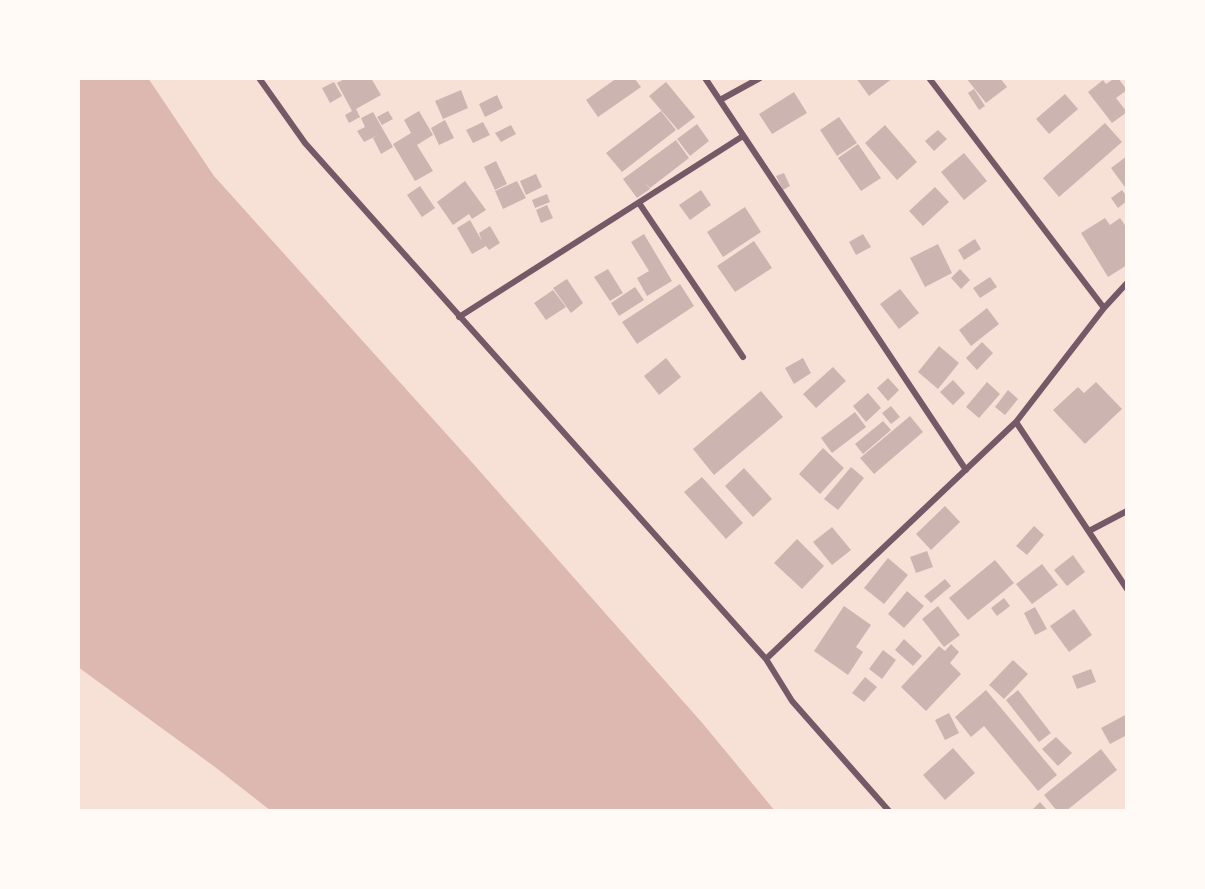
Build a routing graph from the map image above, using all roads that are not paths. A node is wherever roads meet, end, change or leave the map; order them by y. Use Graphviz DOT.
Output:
graph roads {
  1 [pos="259,78"];
  2 [pos="705,78"];
  3 [pos="760,78"];
  4 [pos="929,78"];
  5 [pos="720,100"];
  6 [pos="743,136"];
  7 [pos="639,203"];
  8 [pos="1127,283"];
  9 [pos="1104,308"];
  10 [pos="459,317"];
  11 [pos="743,357"];
  12 [pos="1016,422"];
  13 [pos="966,470"];
  14 [pos="1127,511"];
  15 [pos="1089,531"];
  16 [pos="1127,589"];
  17 [pos="766,659"];
  18 [pos="889,811"];
  1 -- 10 [label="street"];
  2 -- 5 [label="street"];
  3 -- 5 [label="street"];
  4 -- 9 [label="street"];
  5 -- 6 [label="street"];
  6 -- 7 [label="street"];
  6 -- 13 [label="street"];
  7 -- 10 [label="street"];
  7 -- 11 [label="street"];
  8 -- 9 [label="street"];
  9 -- 12 [label="street"];
  10 -- 17 [label="street"];
  12 -- 13 [label="street"];
  12 -- 15 [label="street"];
  13 -- 17 [label="street"];
  14 -- 15 [label="street"];
  15 -- 16 [label="street"];
  17 -- 18 [label="street"];
}
